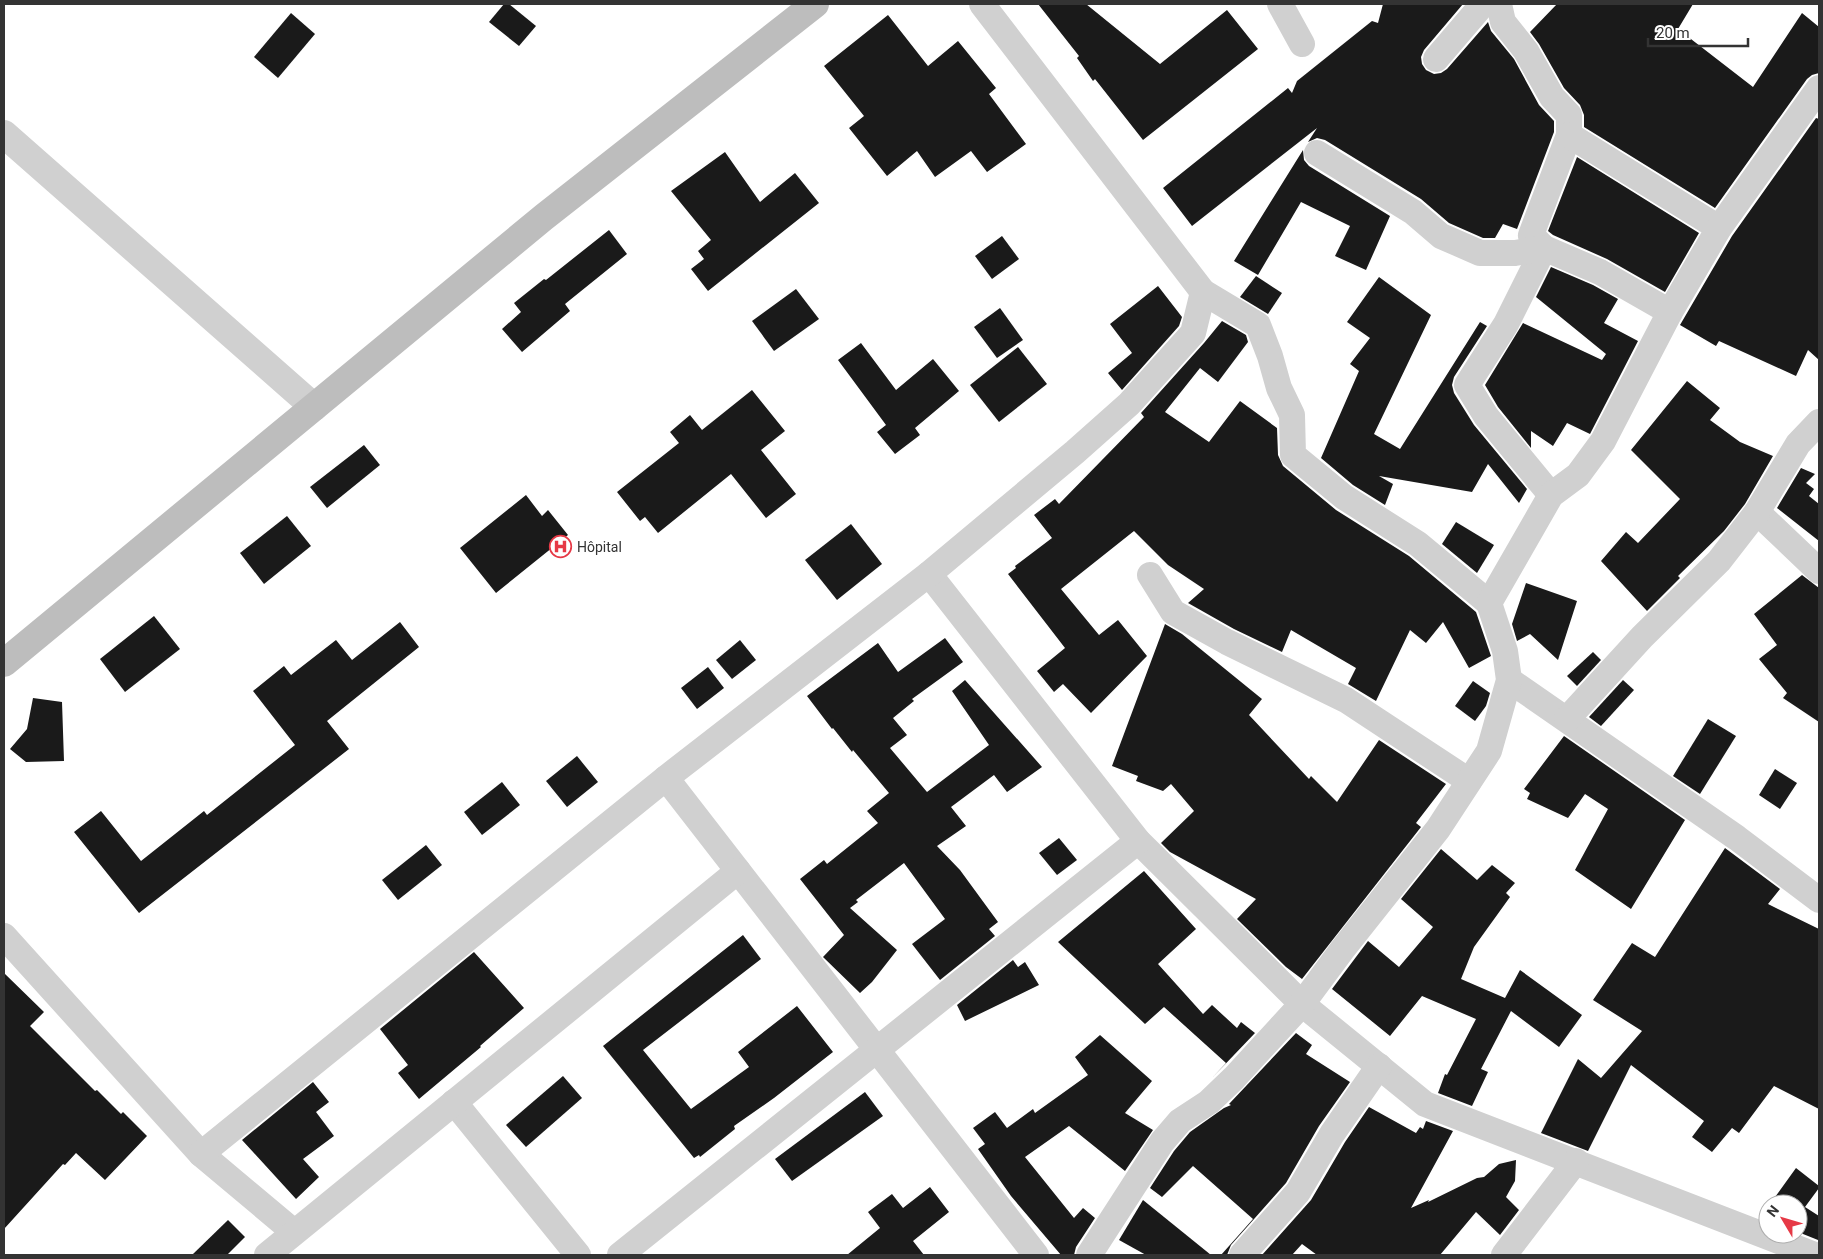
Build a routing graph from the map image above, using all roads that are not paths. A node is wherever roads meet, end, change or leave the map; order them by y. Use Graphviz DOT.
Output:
graph roads {
  1 [pos="815,4"];
  2 [pos="982,4"];
  3 [pos="1280,4"];
  4 [pos="1483,4"];
  5 [pos="1499,4"];
  6 [pos="1302,44"];
  7 [pos="1436,59"];
  8 [pos="1819,88"];
  9 [pos="4,134"];
  10 [pos="1569,135"];
  11 [pos="1317,153"];
  12 [pos="1719,228"];
  13 [pos="1544,248"];
  14 [pos="1203,292"];
  15 [pos="1670,312"];
  16 [pos="314,407"];
  17 [pos="1819,422"];
  18 [pos="1551,495"];
  19 [pos="1757,512"];
  20 [pos="1819,571"];
  21 [pos="929,574"];
  22 [pos="1150,575"];
  23 [pos="1489,603"];
  24 [pos="4,663"];
  25 [pos="1510,680"];
  26 [pos="1567,719"];
  27 [pos="666,778"];
  28 [pos="1470,781"];
  29 [pos="1138,841"];
  30 [pos="738,871"];
  31 [pos="1819,900"];
  32 [pos="4,936"];
  33 [pos="1302,1004"];
  34 [pos="877,1049"];
  35 [pos="1380,1066"];
  36 [pos="454,1102"];
  37 [pos="202,1154"];
  38 [pos="1576,1162"];
  39 [pos="294,1232"];
  40 [pos="266,1255"];
  41 [pos="578,1255"];
  42 [pos="620,1255"];
  43 [pos="1036,1255"];
  44 [pos="1089,1255"];
  45 [pos="1242,1255"];
  46 [pos="1504,1255"];
  47 [pos="1815,1255"];
  1 -- 16 [label="main road"];
  2 -- 14 [label="street"];
  3 -- 6 [label="street"];
  4 -- 7 [label="street"];
  5 -- 10 [label="street"];
  8 -- 12 [label="street"];
  9 -- 16 [label="street"];
  10 -- 12 [label="street"];
  10 -- 13 [label="street"];
  11 -- 13 [label="street"];
  12 -- 15 [label="street"];
  13 -- 15 [label="street"];
  13 -- 18 [label="street"];
  14 -- 21 [label="street"];
  14 -- 23 [label="street"];
  15 -- 18 [label="street"];
  16 -- 24 [label="main road"];
  17 -- 19 [label="street"];
  18 -- 23 [label="street"];
  19 -- 20 [label="street"];
  19 -- 26 [label="street"];
  21 -- 27 [label="street"];
  21 -- 29 [label="street"];
  22 -- 28 [label="street"];
  23 -- 25 [label="street"];
  25 -- 26 [label="street"];
  25 -- 28 [label="street"];
  26 -- 31 [label="street"];
  27 -- 30 [label="street"];
  27 -- 37 [label="street"];
  28 -- 33 [label="street"];
  29 -- 33 [label="street"];
  29 -- 34 [label="street"];
  30 -- 34 [label="street"];
  30 -- 36 [label="street"];
  32 -- 37 [label="street"];
  33 -- 35 [label="street"];
  33 -- 44 [label="street"];
  34 -- 42 [label="street"];
  34 -- 43 [label="street"];
  35 -- 38 [label="street"];
  35 -- 45 [label="street"];
  36 -- 39 [label="street"];
  36 -- 41 [label="street"];
  37 -- 39 [label="street"];
  38 -- 46 [label="street"];
  38 -- 47 [label="street"];
  39 -- 40 [label="street"];
}
